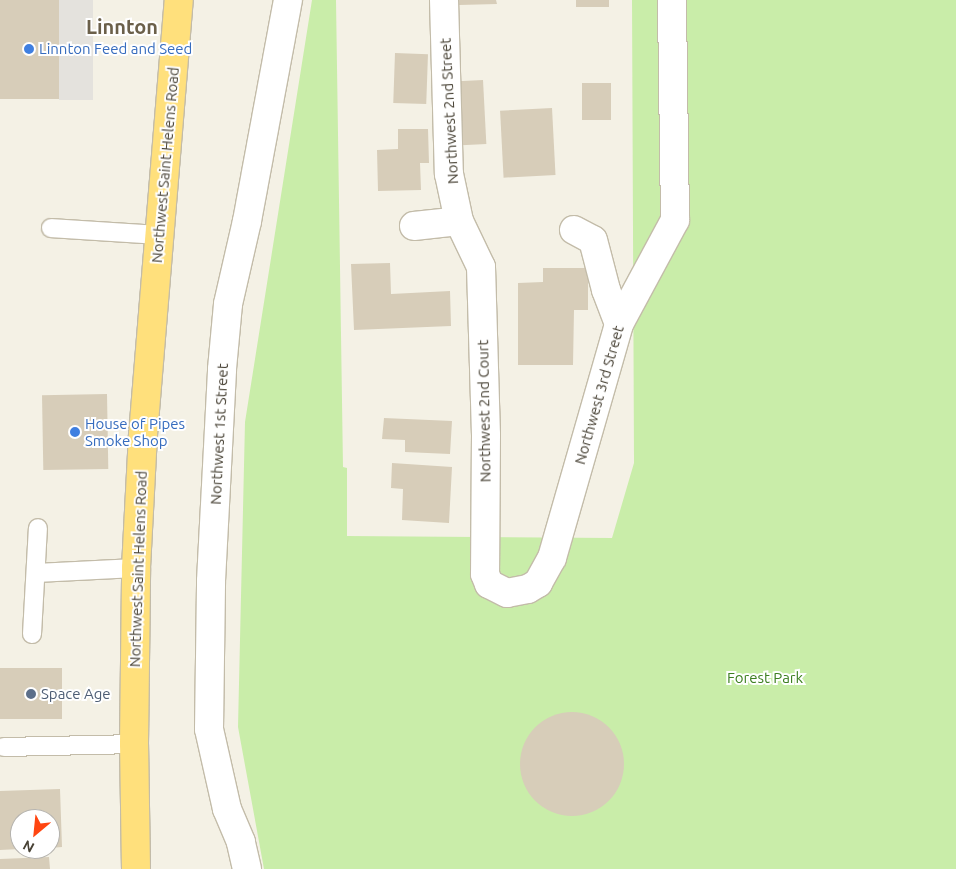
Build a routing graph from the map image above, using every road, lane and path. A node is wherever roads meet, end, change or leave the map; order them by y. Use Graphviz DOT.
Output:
graph roads {
  1 [pos="179,0"];
  2 [pos="288,0"];
  3 [pos="444,0"];
  4 [pos="672,0"];
  5 [pos="459,221"];
  6 [pos="414,226"];
  7 [pos="51,228"];
  8 [pos="574,230"];
  9 [pos="158,235"];
  10 [pos="619,324"];
  11 [pos="38,528"];
  12 [pos="136,568"];
  13 [pos="36,573"];
  14 [pos="507,593"];
  15 [pos="32,634"];
  16 [pos="134,744"];
  17 [pos="4,747"];
  18 [pos="136,869"];
  19 [pos="247,869"];
  1 -- 9 [label="highway, Northwest Saint Helens Road"];
  2 -- 19 [label="street, Northwest 1st Street"];
  3 -- 5 [label="street, Northwest 2nd Street"];
  4 -- 10 [label="street, Northwest 3rd Street"];
  5 -- 6 [label="street"];
  5 -- 14 [label="street, Northwest 2nd Court"];
  7 -- 9 [label="lane"];
  8 -- 10 [label="street"];
  9 -- 12 [label="highway, Northwest Saint Helens Road"];
  10 -- 14 [label="street, Northwest 3rd Street"];
  11 -- 13 [label="lane"];
  12 -- 13 [label="lane"];
  12 -- 16 [label="highway, Northwest Saint Helens Road"];
  13 -- 15 [label="lane"];
  16 -- 17 [label="lane"];
  16 -- 18 [label="highway, Northwest Saint Helens Road"];
}
